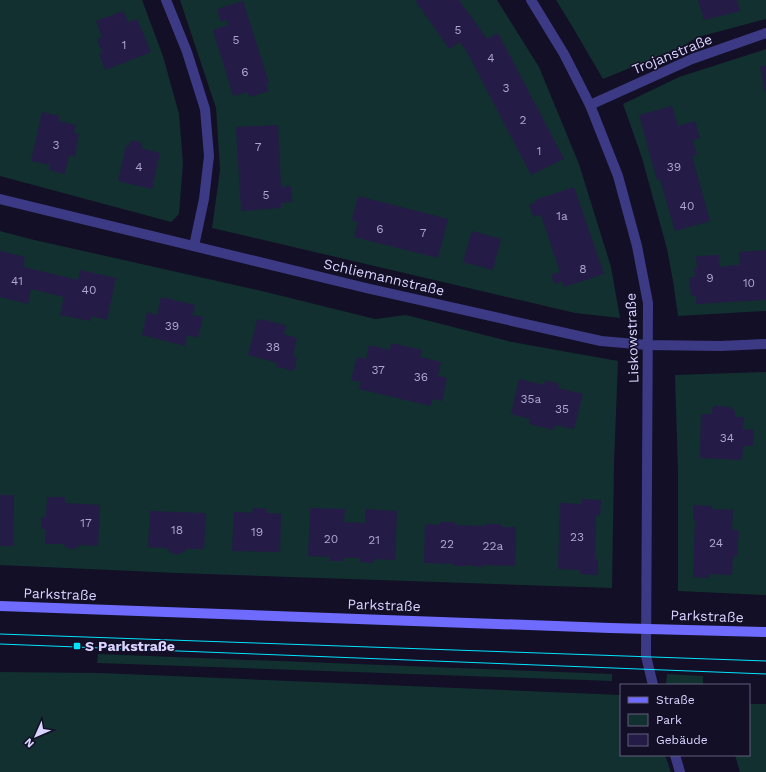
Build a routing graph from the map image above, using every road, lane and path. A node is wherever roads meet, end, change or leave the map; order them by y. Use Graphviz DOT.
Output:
graph roads {
  1 [pos="166,0"];
  2 [pos="531,0"];
  3 [pos="766,33"];
  4 [pos="590,105"];
  5 [pos="0,199"];
  6 [pos="194,246"];
  7 [pos="766,344"];
  8 [pos="647,345"];
  9 [pos="0,606"];
  10 [pos="646,628"];
  11 [pos="766,632"];
  12 [pos="653,684"];
  13 [pos="675,756"];
  14 [pos="680,772"];
  1 -- 6 [label="street"];
  2 -- 4 [label="street, Liskowstraße"];
  3 -- 4 [label="street, Trojanstraße"];
  4 -- 8 [label="street, Liskowstraße"];
  5 -- 6 [label="street, Schliemannstraße"];
  6 -- 8 [label="street, Schliemannstraße"];
  7 -- 8 [label="street, Schliemannstraße"];
  8 -- 10 [label="street, Liskowstraße"];
  9 -- 10 [label="main road, Parkstraße"];
  10 -- 11 [label="main road, Parkstraße"];
  10 -- 12 [label="street, Liskowstraße"];
  13 -- 14 [label="street"];
}
